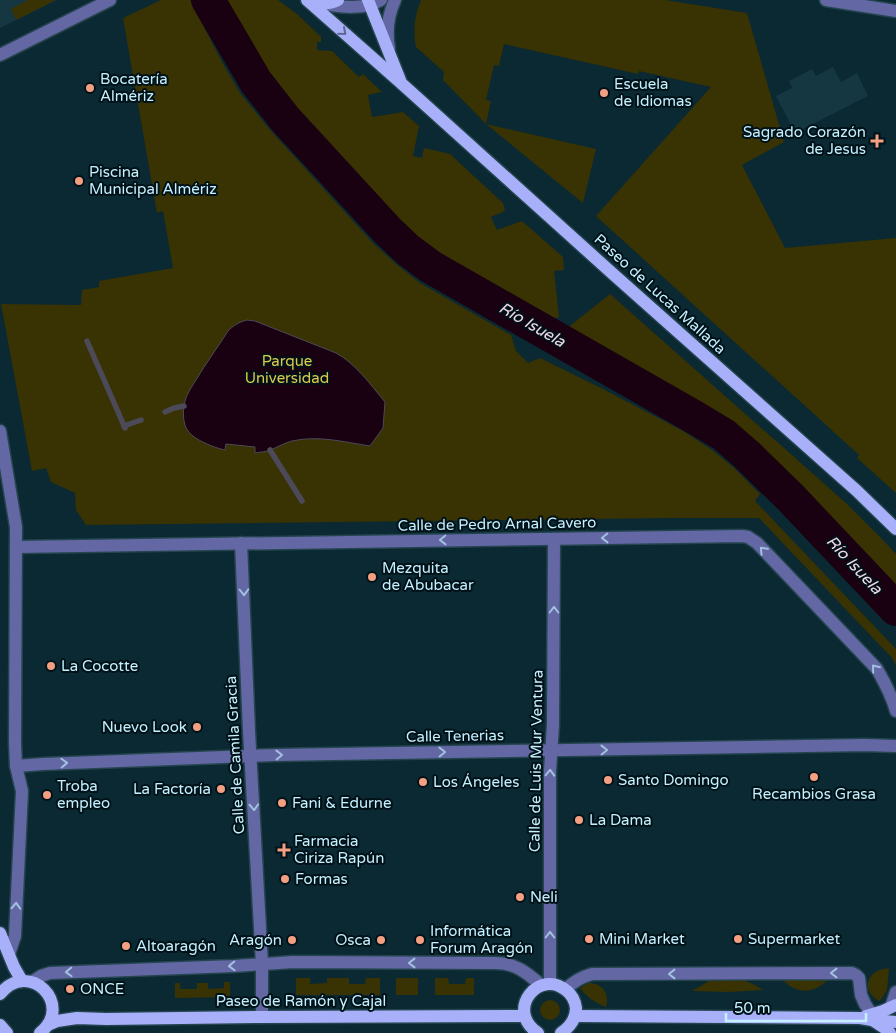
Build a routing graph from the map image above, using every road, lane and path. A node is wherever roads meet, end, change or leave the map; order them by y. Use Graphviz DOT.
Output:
graph roads {
  1 [pos="110,0"];
  2 [pos="309,0"];
  3 [pos="338,0"];
  4 [pos="395,0"];
  5 [pos="826,0"];
  6 [pos="373,1"];
  7 [pos="324,4"];
  8 [pos="896,11"];
  9 [pos="0,55"];
  10 [pos="391,55"];
  11 [pos="401,83"];
  12 [pos="0,435"];
  13 [pos="896,529"];
  14 [pos="554,539"];
  15 [pos="241,543"];
  16 [pos="16,547"];
  17 [pos="896,711"];
  18 [pos="896,746"];
  19 [pos="552,750"];
  20 [pos="251,756"];
  21 [pos="16,766"];
  22 [pos="0,933"];
  23 [pos="9,954"];
  24 [pos="262,964"];
  25 [pos="27,981"];
  26 [pos="546,984"];
  27 [pos="566,989"];
  28 [pos="896,992"];
  29 [pos="0,994"];
  30 [pos="893,1006"];
  31 [pos="53,1008"];
  32 [pos="524,1016"];
  33 [pos="575,1016"];
  34 [pos="262,1017"];
  35 [pos="77,1018"];
  36 [pos="868,1018"];
  37 [pos="896,1022"];
  38 [pos="0,1025"];
  39 [pos="44,1029"];
  40 [pos="8,1033"];
  41 [pos="538,1033"];
  42 [pos="561,1033"];
  43 [pos="890,1033"];
  1 -- 9 [label="street"];
  2 -- 7 [label="main road"];
  2 -- 11 [label="main road, Paseo de Lucas Mallada, one-way"];
  3 -- 7 [label="main road"];
  4 -- 10 [label="street"];
  5 -- 8 [label="street"];
  6 -- 7 [label="street"];
  6 -- 10 [label="main road, Paseo de Lucas Mallada"];
  10 -- 11 [label="main road, Paseo de Lucas Mallada"];
  11 -- 13 [label="main road, Paseo de Lucas Mallada"];
  12 -- 16 [label="street"];
  14 -- 15 [label="street, Calle de Pedro Arnal Cavero, one-way"];
  17 -- 14 [label="street, Calle de Pedro Arnal Cavero, one-way"];
  19 -- 14 [label="street, Calle de Luis Mur Ventura, one-way"];
  15 -- 16 [label="street, Calle de Pedro Arnal Cavero"];
  15 -- 20 [label="street, Calle de Camila Gracia, one-way"];
  16 -- 21 [label="street"];
  19 -- 18 [label="street, Calle Tenerias, one-way"];
  20 -- 19 [label="street, Calle Tenerias, one-way"];
  26 -- 19 [label="street, Calle de Luis Mur Ventura, one-way"];
  21 -- 20 [label="street, Calle Tenerias, one-way"];
  20 -- 24 [label="street, Calle de Camila Gracia, one-way"];
  23 -- 21 [label="street, one-way"];
  22 -- 23 [label="main road"];
  23 -- 25 [label="main road"];
  24 -- 25 [label="street, one-way"];
  26 -- 24 [label="street, one-way"];
  24 -- 34 [label="street, Calle de Camila Gracia"];
  25 -- 29 [label="main road"];
  25 -- 31 [label="main road"];
  26 -- 27 [label="main road"];
  26 -- 32 [label="main road"];
  27 -- 33 [label="main road"];
  36 -- 27 [label="street, one-way"];
  28 -- 30 [label="street"];
  30 -- 36 [label="main road"];
  31 -- 35 [label="main road, Paseo de Ramón y Cajal"];
  31 -- 39 [label="main road"];
  32 -- 34 [label="main road, Paseo de Ramón y Cajal"];
  32 -- 41 [label="main road"];
  33 -- 36 [label="main road"];
  33 -- 42 [label="main road"];
  34 -- 35 [label="main road, Paseo de Ramón y Cajal"];
  35 -- 39 [label="main road, Paseo de Ramón y Cajal"];
  36 -- 37 [label="main road"];
  36 -- 43 [label="main road"];
  38 -- 40 [label="main road"];
}
